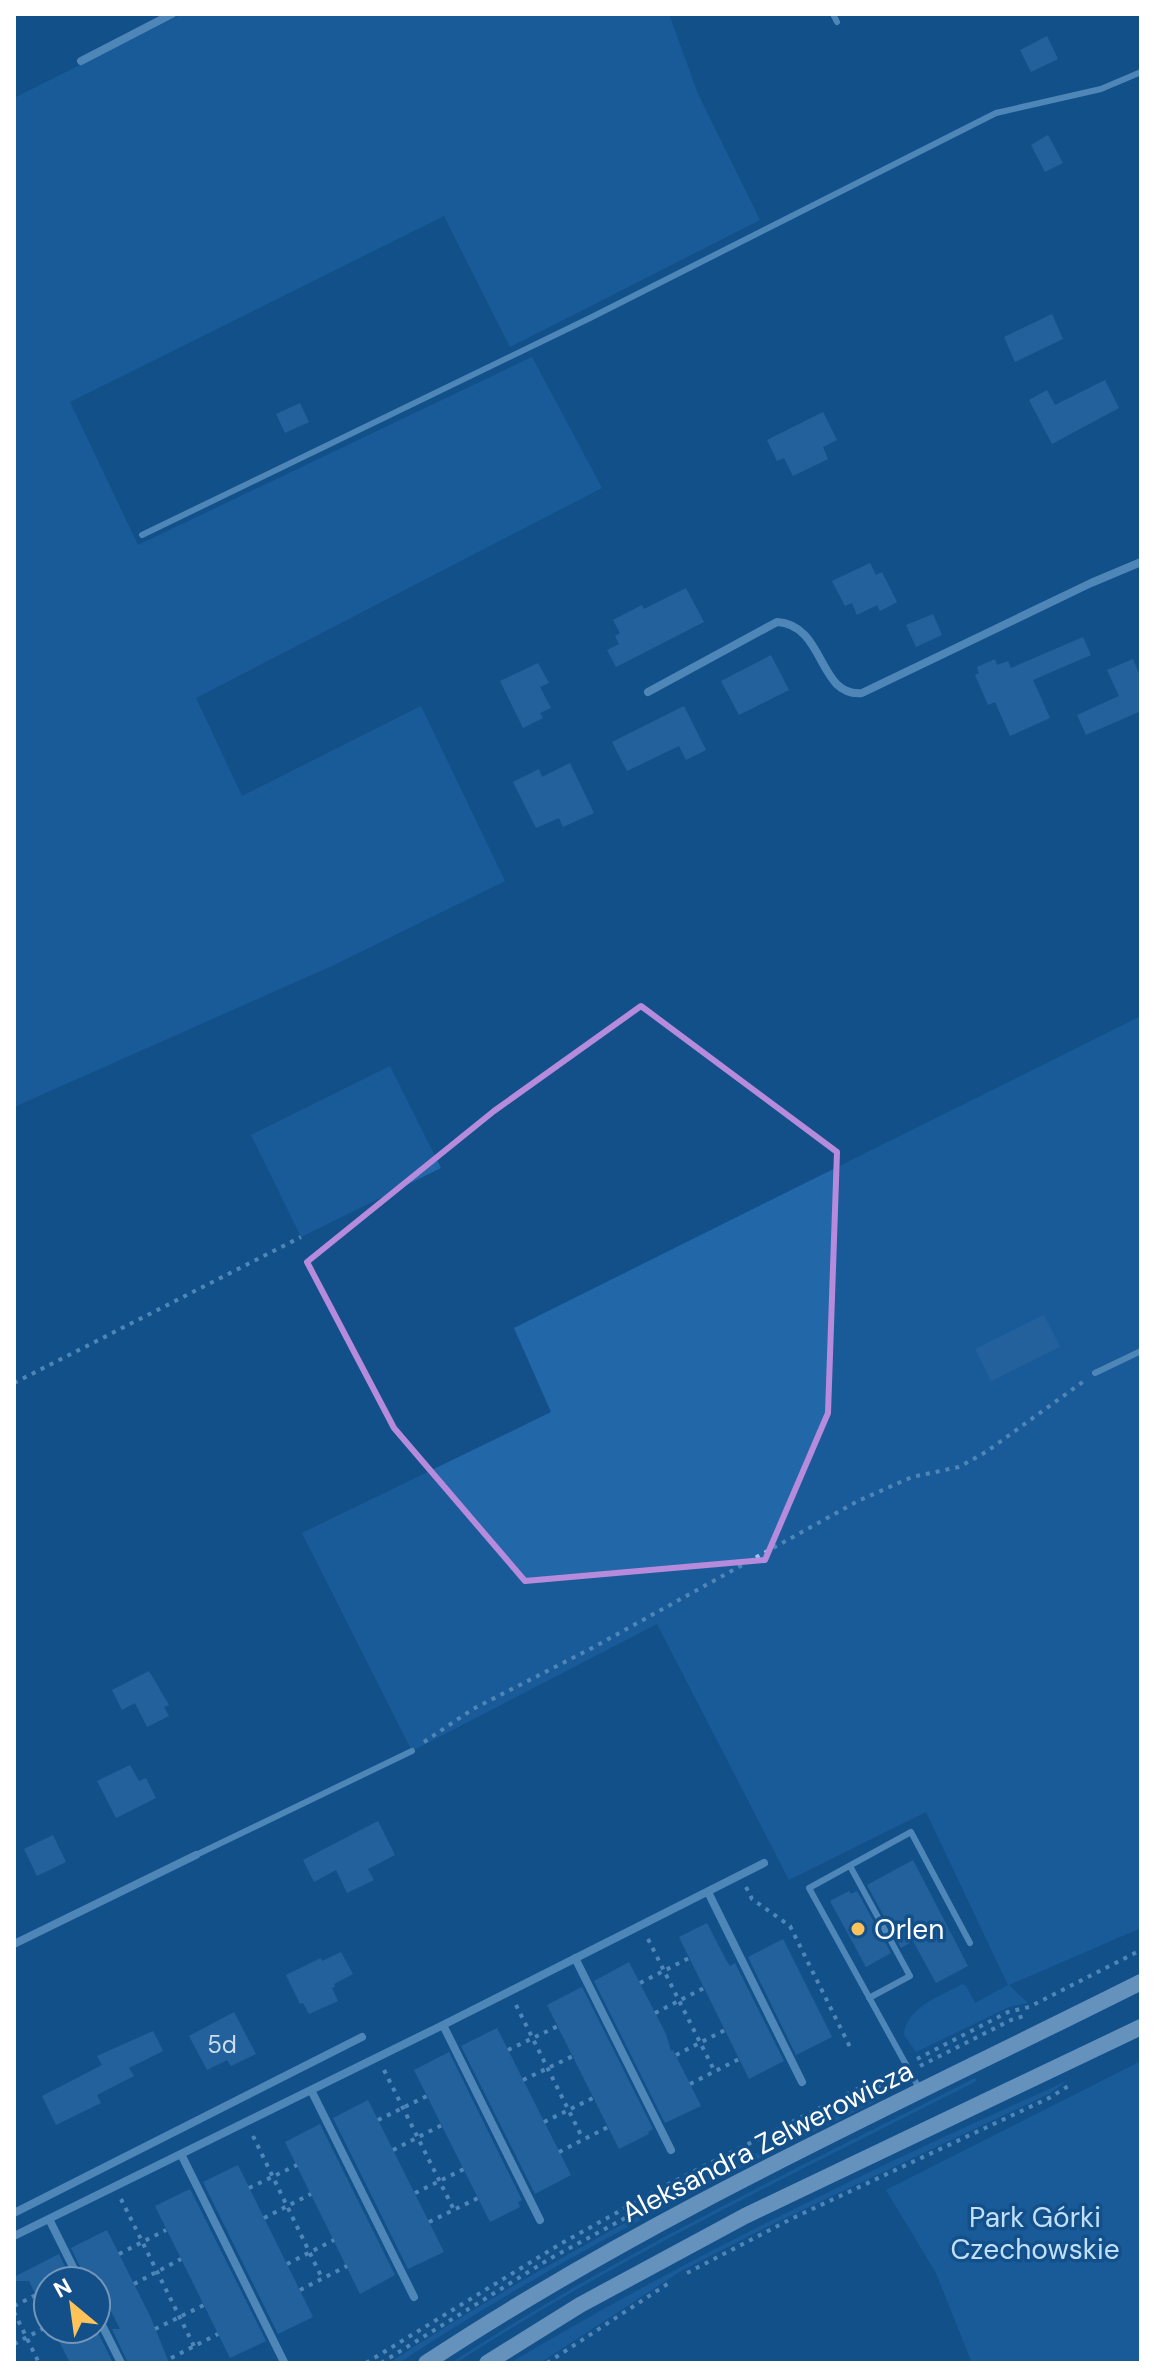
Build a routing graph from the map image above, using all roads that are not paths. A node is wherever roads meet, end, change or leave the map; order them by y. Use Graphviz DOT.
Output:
graph roads {
  1 [pos="172,14"];
  2 [pos="833,14"];
  3 [pos="837,22"];
  4 [pos="81,61"];
  5 [pos="1141,72"];
  6 [pos="142,535"];
  7 [pos="1141,562"];
  8 [pos="648,692"];
  9 [pos="1141,1351"];
  10 [pos="1095,1373"];
  11 [pos="412,1751"];
  12 [pos="196,1855"];
  13 [pos="764,1863"];
  14 [pos="850,1866"];
  15 [pos="708,1892"];
  16 [pos="970,1943"];
  17 [pos="14,1944"];
  18 [pos="575,1958"];
  19 [pos="1141,1982"];
  20 [pos="869,1998"];
  21 [pos="443,2025"];
  22 [pos="1141,2027"];
  23 [pos="362,2037"];
  24 [pos="802,2082"];
  25 [pos="311,2090"];
  26 [pos="920,2090"];
  27 [pos="671,2150"];
  28 [pos="181,2154"];
  29 [pos="14,2213"];
  30 [pos="49,2219"];
  31 [pos="540,2220"];
  32 [pos="14,2236"];
  33 [pos="72,2265"];
  34 [pos="414,2297"];
  35 [pos="112,2345"];
  36 [pos="284,2362"];
  37 [pos="121,2363"];
  38 [pos="426,2363"];
  39 [pos="487,2363"];
  1 -- 4 [label="street"];
  2 -- 3 [label="lane"];
  5 -- 6 [label="lane"];
  7 -- 8 [label="street"];
  9 -- 10 [label="lane"];
  11 -- 12 [label="lane"];
  12 -- 17 [label="street"];
  13 -- 15 [label="street"];
  14 -- 16 [label="lane"];
  14 -- 20 [label="lane"];
  14 -- 20 [label="lane"];
  15 -- 18 [label="street"];
  15 -- 24 [label="street"];
  18 -- 21 [label="street"];
  18 -- 27 [label="street"];
  19 -- 26 [label="street, Aleksandra Zelwerowicza"];
  20 -- 26 [label="lane"];
  21 -- 25 [label="street"];
  21 -- 31 [label="street"];
  22 -- 39 [label="street, Aleksandra Zelwerowicza"];
  23 -- 29 [label="street"];
  25 -- 28 [label="street"];
  25 -- 34 [label="street"];
  26 -- 38 [label="street, Aleksandra Zelwerowicza"];
  28 -- 30 [label="street"];
  28 -- 36 [label="street"];
  30 -- 32 [label="street"];
  30 -- 33 [label="street"];
  35 -- 37 [label="street"];
}
